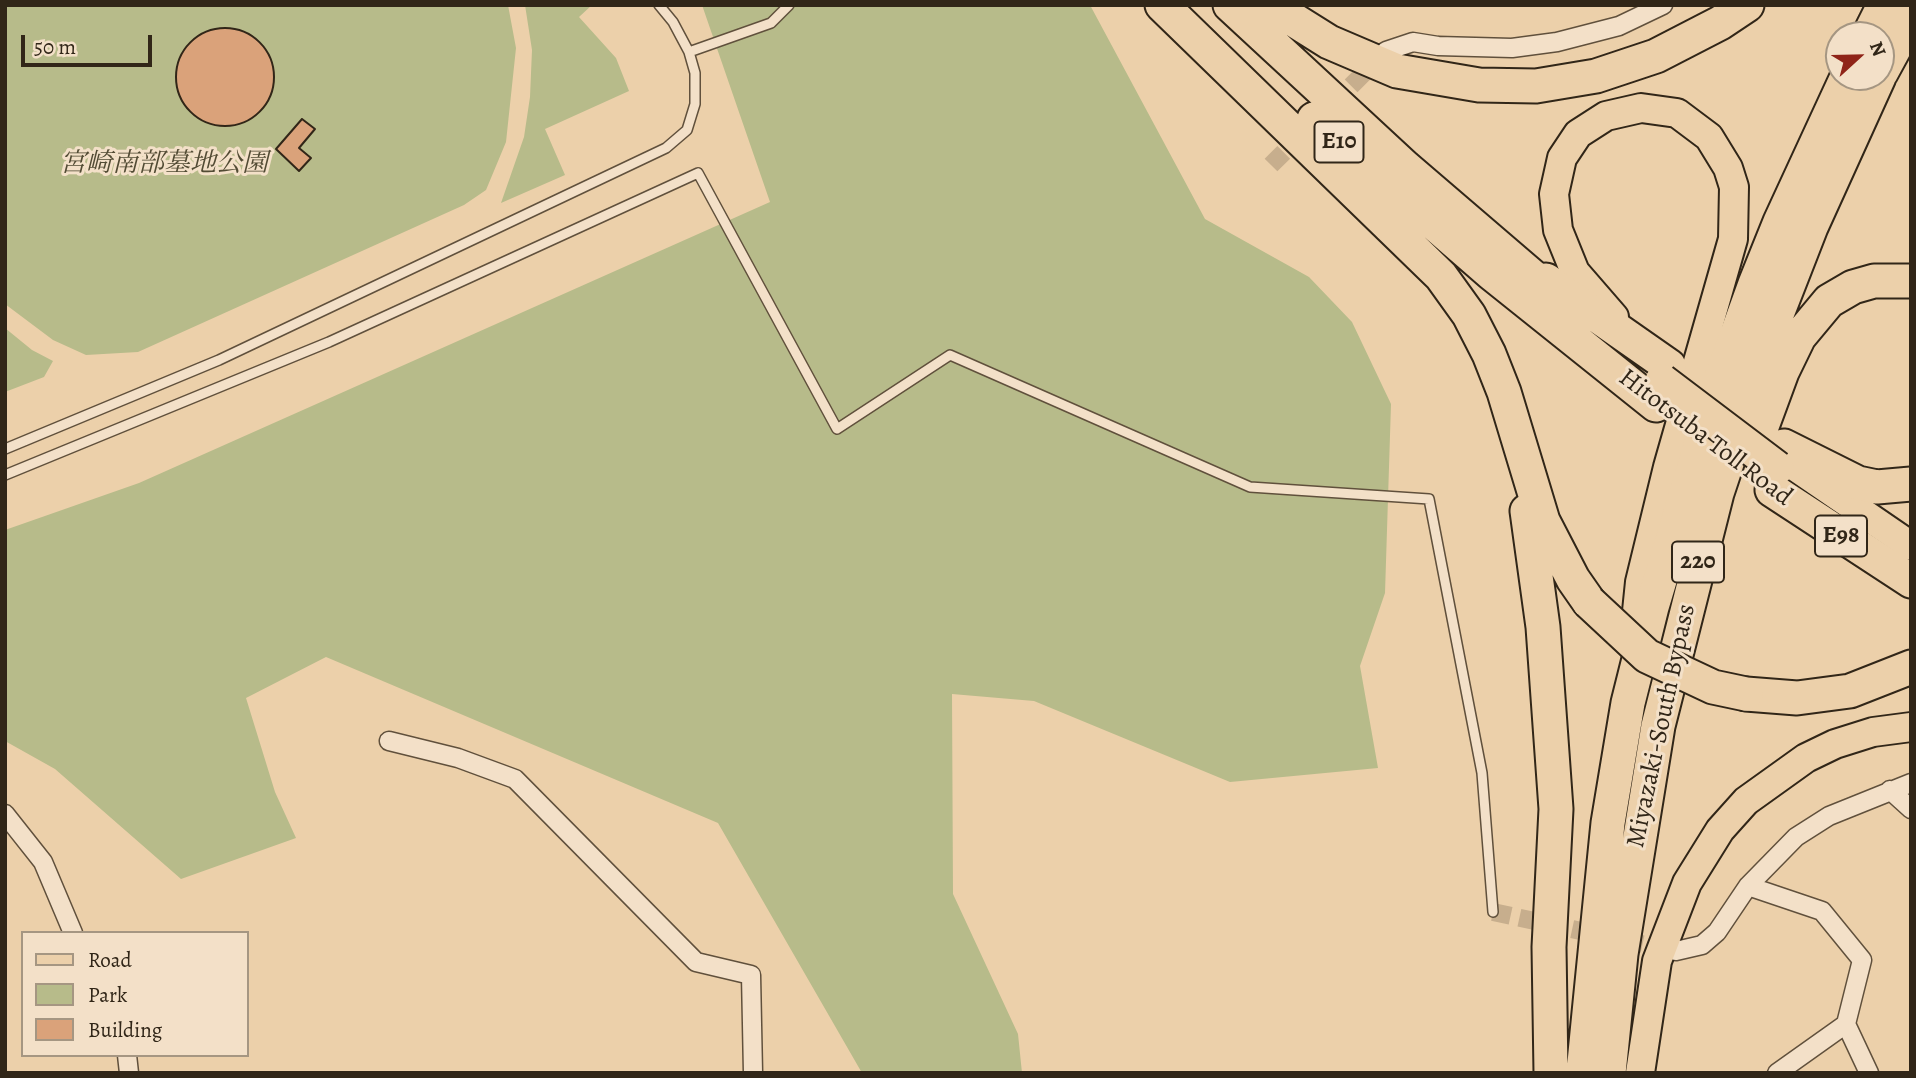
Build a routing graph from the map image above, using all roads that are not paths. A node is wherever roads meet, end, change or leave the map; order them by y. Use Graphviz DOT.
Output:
graph roads {
  1 [pos="659,5"];
  2 [pos="789,5"];
  3 [pos="1162,5"];
  4 [pos="1192,5"];
  5 [pos="1230,5"];
  6 [pos="1270,5"];
  7 [pos="1663,5"];
  8 [pos="1747,5"];
  9 [pos="1884,5"];
  10 [pos="1911,18"];
  11 [pos="1876,21"];
  12 [pos="1895,47"];
  13 [pos="1386,51"];
  14 [pos="690,52"];
  15 [pos="1841,91"];
  16 [pos="1873,91"];
  17 [pos="1506,254"];
  18 [pos="1911,281"];
  19 [pos="1546,302"];
  20 [pos="1663,384"];
  21 [pos="1518,446"];
  22 [pos="5,449"];
  23 [pos="1779,465"];
  24 [pos="5,475"];
  25 [pos="1911,484"];
  26 [pos="1911,546"];
  27 [pos="1911,555"];
  28 [pos="1911,581"];
  29 [pos="1911,667"];
  30 [pos="1628,703"];
  31 [pos="1658,726"];
  32 [pos="1911,727"];
  33 [pos="390,741"];
  34 [pos="1911,783"];
  35 [pos="1890,790"];
  36 [pos="1911,809"];
  37 [pos="5,814"];
  38 [pos="1748,886"];
  39 [pos="1493,912"];
  40 [pos="72,931"];
  41 [pos="1676,951"];
  42 [pos="1846,1024"];
  43 [pos="753,1073"];
  44 [pos="1550,1073"];
  45 [pos="1583,1073"];
  46 [pos="1609,1073"];
  47 [pos="1640,1073"];
  48 [pos="1777,1073"];
  49 [pos="1869,1073"];
  1 -- 14 [label="lane"];
  2 -- 14 [label="lane"];
  3 -- 21 [label="highway"];
  4 -- 19 [label="highway, E10"];
  5 -- 17 [label="highway, E10"];
  6 -- 8 [label="highway"];
  7 -- 13 [label="street"];
  9 -- 11 [label="highway"];
  10 -- 12 [label="highway, Miyazaki-South Bypass / 220"];
  14 -- 22 [label="lane"];
  15 -- 30 [label="highway, Miyazaki-South Bypass / 220"];
  16 -- 31 [label="highway, Miyazaki-South Bypass / 220"];
  17 -- 19 [label="highway, E10"];
  17 -- 20 [label="highway"];
  18 -- 31 [label="highway"];
  19 -- 20 [label="highway, E98"];
  20 -- 23 [label="highway, E98, bridge"];
  20 -- 30 [label="main road"];
  21 -- 29 [label="highway, bridge"];
  21 -- 44 [label="highway"];
  23 -- 25 [label="highway"];
  23 -- 26 [label="main road"];
  23 -- 27 [label="highway, E98"];
  23 -- 28 [label="highway, Hitotsuba Toll Road / E98"];
  24 -- 39 [label="lane"];
  30 -- 45 [label="highway, Miyazaki-South Bypass / 220"];
  31 -- 46 [label="highway, Miyazaki-South Bypass / 220"];
  32 -- 47 [label="main road"];
  33 -- 43 [label="street"];
  34 -- 35 [label="street"];
  35 -- 36 [label="street"];
  35 -- 38 [label="street"];
  37 -- 40 [label="street"];
  38 -- 41 [label="street"];
  38 -- 42 [label="street"];
  42 -- 48 [label="street"];
  42 -- 49 [label="street"];
}
